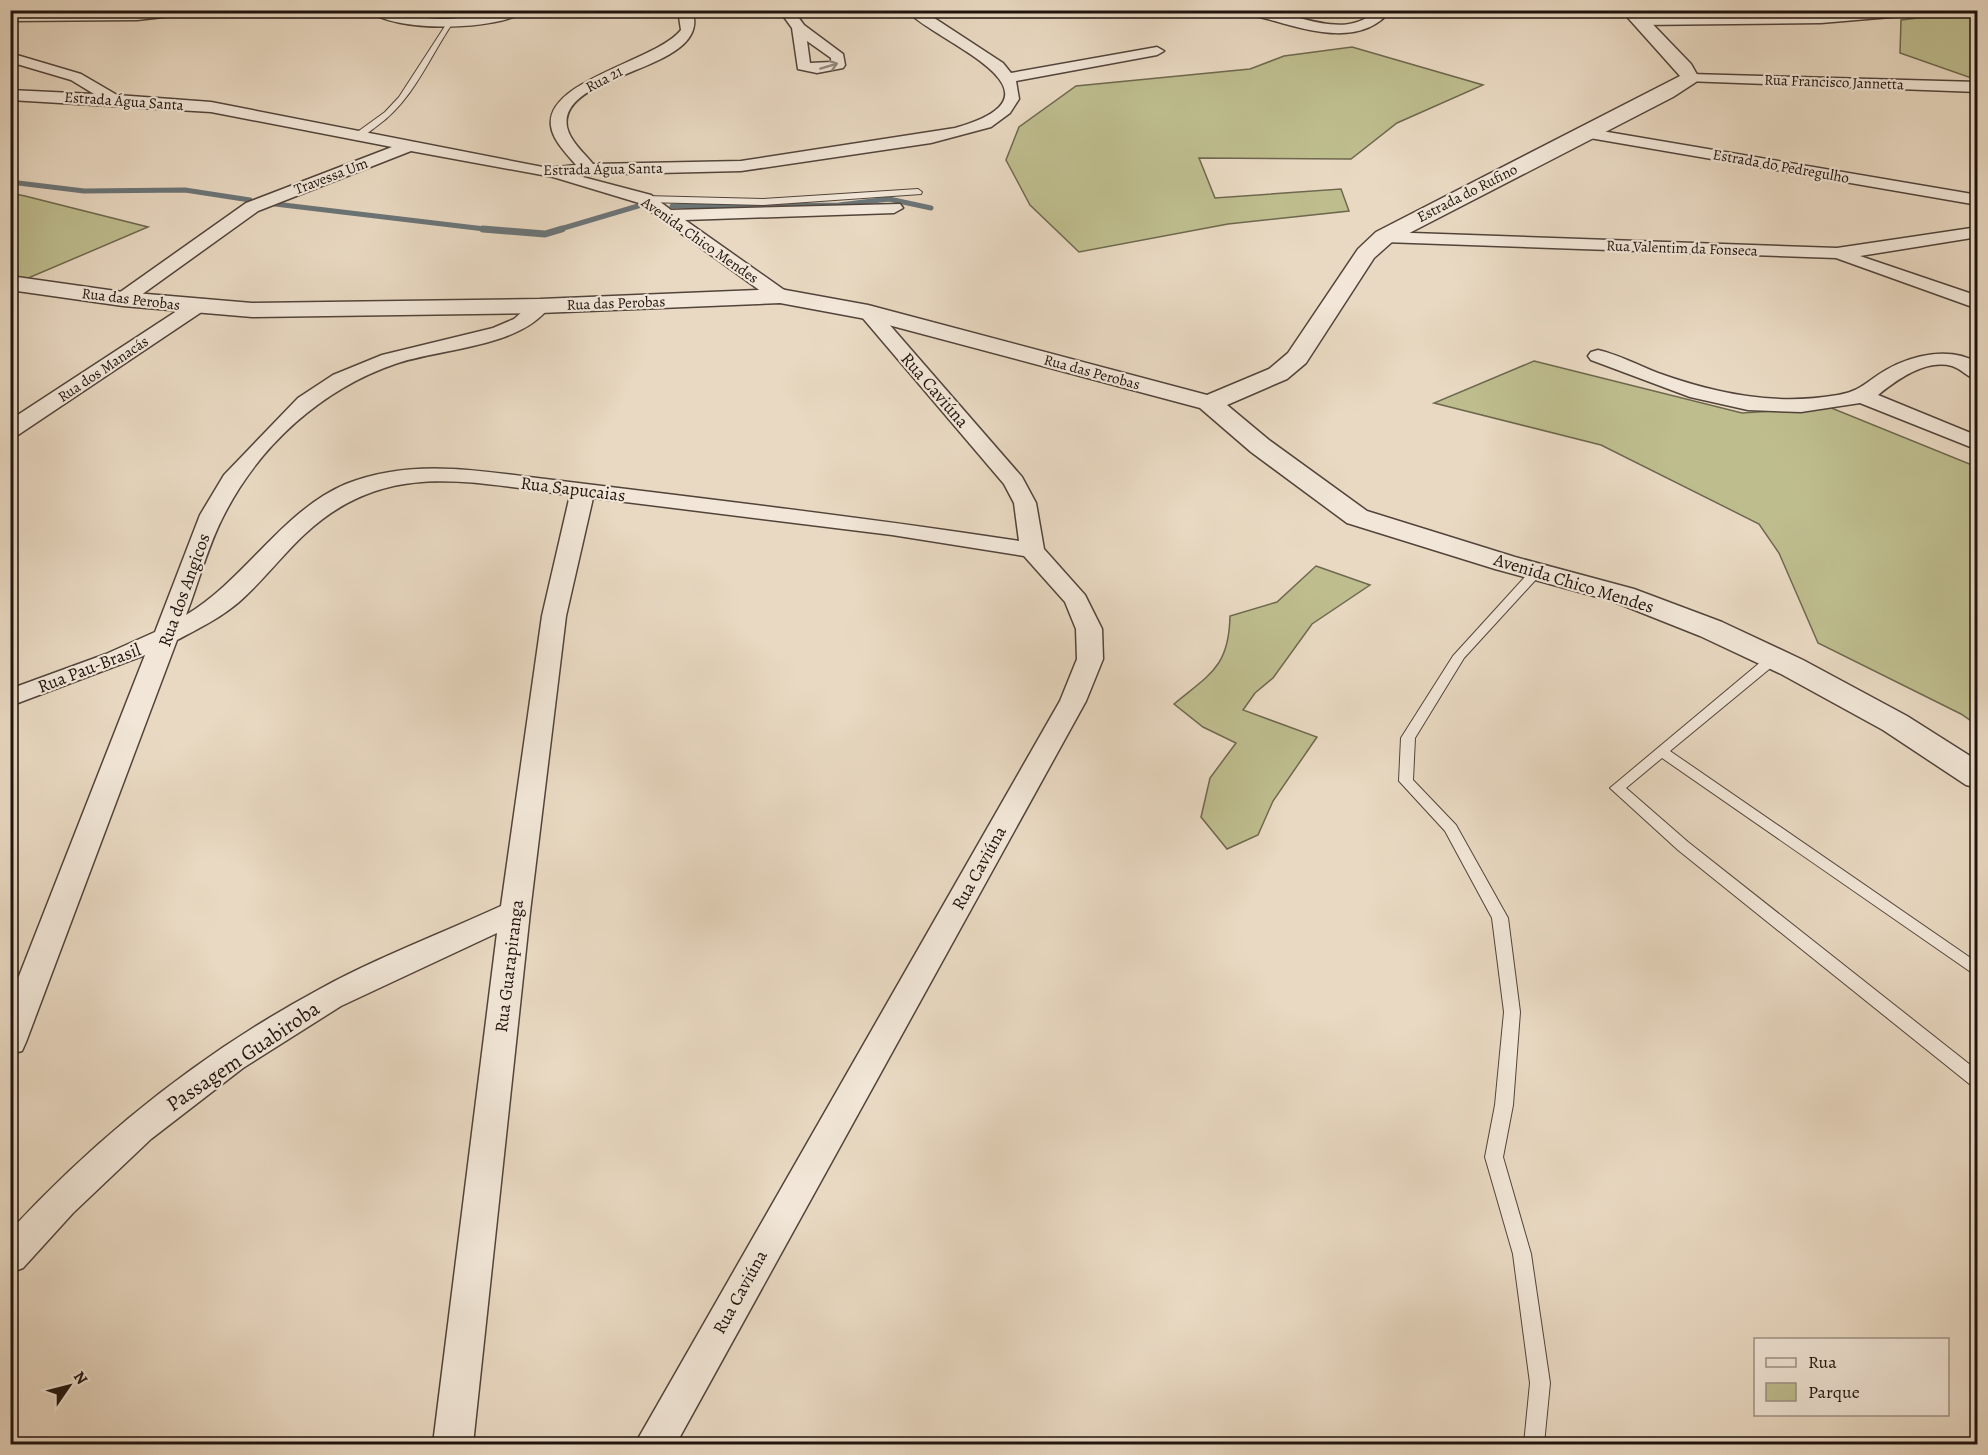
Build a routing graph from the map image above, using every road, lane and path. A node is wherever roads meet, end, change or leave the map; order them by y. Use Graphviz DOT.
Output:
graph roads {
  1 [pos="190,10"];
  2 [pos="374,10"];
  3 [pos="520,10"];
  4 [pos="686,10"];
  5 [pos="785,10"];
  6 [pos="912,10"];
  7 [pos="1251,10"];
  8 [pos="1385,10"];
  9 [pos="1926,10"];
  10 [pos="1634,16"];
  11 [pos="10,17"];
  12 [pos="449,24"];
  13 [pos="799,28"];
  14 [pos="1157,51"];
  15 [pos="10,57"];
  16 [pos="1009,78"];
  17 [pos="1690,78"];
  18 [pos="1977,87"];
  19 [pos="10,94"];
  20 [pos="112,99"];
  21 [pos="1584,133"];
  22 [pos="359,135"];
  23 [pos="411,146"];
  24 [pos="587,167"];
  25 [pos="548,173"];
  26 [pos="918,192"];
  27 [pos="645,198"];
  28 [pos="1977,200"];
  29 [pos="894,208"];
  30 [pos="669,215"];
  31 [pos="1977,232"];
  32 [pos="1384,237"];
  33 [pos="1837,253"];
  34 [pos="10,283"];
  35 [pos="780,296"];
  36 [pos="123,299"];
  37 [pos="1977,303"];
  38 [pos="540,306"];
  39 [pos="196,307"];
  40 [pos="868,312"];
  41 [pos="1598,356"];
  42 [pos="1977,374"];
  43 [pos="1863,397"];
  44 [pos="1209,403"];
  45 [pos="10,430"];
  46 [pos="1977,444"];
  47 [pos="583,490"];
  48 [pos="1032,550"];
  49 [pos="1537,572"];
  50 [pos="167,637"];
  51 [pos="1773,658"];
  52 [pos="10,698"];
  53 [pos="1661,751"];
  54 [pos="1977,777"];
  55 [pos="515,912"];
  56 [pos="1977,971"];
  57 [pos="10,1042"];
  58 [pos="1977,1081"];
  59 [pos="10,1257"];
  60 [pos="453,1444"];
  61 [pos="655,1444"];
  62 [pos="1534,1444"];
  1 -- 11 [label="street"];
  2 -- 12 [label="street"];
  3 -- 12 [label="street"];
  4 -- 24 [label="street, Rua 21"];
  5 -- 13 [label="street"];
  6 -- 16 [label="street"];
  7 -- 8 [label="street"];
  9 -- 10 [label="street"];
  10 -- 17 [label="street"];
  12 -- 22 [label="lane"];
  14 -- 16 [label="street"];
  15 -- 20 [label="street"];
  16 -- 24 [label="street, Estrada Água Santa"];
  17 -- 18 [label="street, Rua Francisco Jannetta"];
  17 -- 21 [label="street, Estrada do Rufino"];
  19 -- 20 [label="street, Estrada Água Santa"];
  20 -- 22 [label="street, Estrada Água Santa"];
  21 -- 28 [label="street, Estrada do Pedregulho"];
  21 -- 32 [label="street, Estrada do Rufino"];
  22 -- 23 [label="street, Estrada Água Santa"];
  23 -- 25 [label="street, Estrada Água Santa"];
  23 -- 36 [label="street, Travessa Um"];
  24 -- 25 [label="street, Estrada Água Santa"];
  25 -- 27 [label="street, Avenida Chico Mendes"];
  26 -- 27 [label="lane"];
  27 -- 30 [label="street, Avenida Chico Mendes"];
  29 -- 30 [label="street"];
  30 -- 35 [label="street, Avenida Chico Mendes"];
  31 -- 33 [label="street, Rua Valentim da Fonseca"];
  32 -- 33 [label="street, Rua Valentim da Fonseca"];
  32 -- 44 [label="street, Estrada do Rufino"];
  33 -- 37 [label="street"];
  34 -- 36 [label="street, Rua das Perobas"];
  35 -- 38 [label="street, Rua das Perobas"];
  35 -- 40 [label="street, Rua das Perobas"];
  36 -- 39 [label="street, Rua das Perobas"];
  38 -- 39 [label="street, Rua das Perobas"];
  38 -- 50 [label="street, Rua dos Angicos"];
  39 -- 45 [label="street, Rua dos Manacás"];
  40 -- 44 [label="street, Rua das Perobas"];
  40 -- 48 [label="street, Rua Caviúna"];
  41 -- 43 [label="street"];
  42 -- 43 [label="street"];
  43 -- 46 [label="street"];
  44 -- 49 [label="street, Avenida Chico Mendes"];
  47 -- 48 [label="street, Rua Sapucaias"];
  47 -- 50 [label="street, Rua Sapucaias"];
  47 -- 55 [label="street, Rua Guarapiranga"];
  48 -- 61 [label="street, Rua Caviúna"];
  49 -- 51 [label="street, Avenida Chico Mendes"];
  49 -- 62 [label="lane"];
  50 -- 52 [label="street, Rua Pau-Brasil"];
  50 -- 57 [label="street, Rua dos Angicos"];
  51 -- 53 [label="lane"];
  51 -- 54 [label="street, Avenida Chico Mendes"];
  53 -- 56 [label="lane"];
  53 -- 58 [label="lane"];
  55 -- 59 [label="street, Passagem Guabiroba"];
  55 -- 60 [label="street, Rua Guarapiranga"];
}
